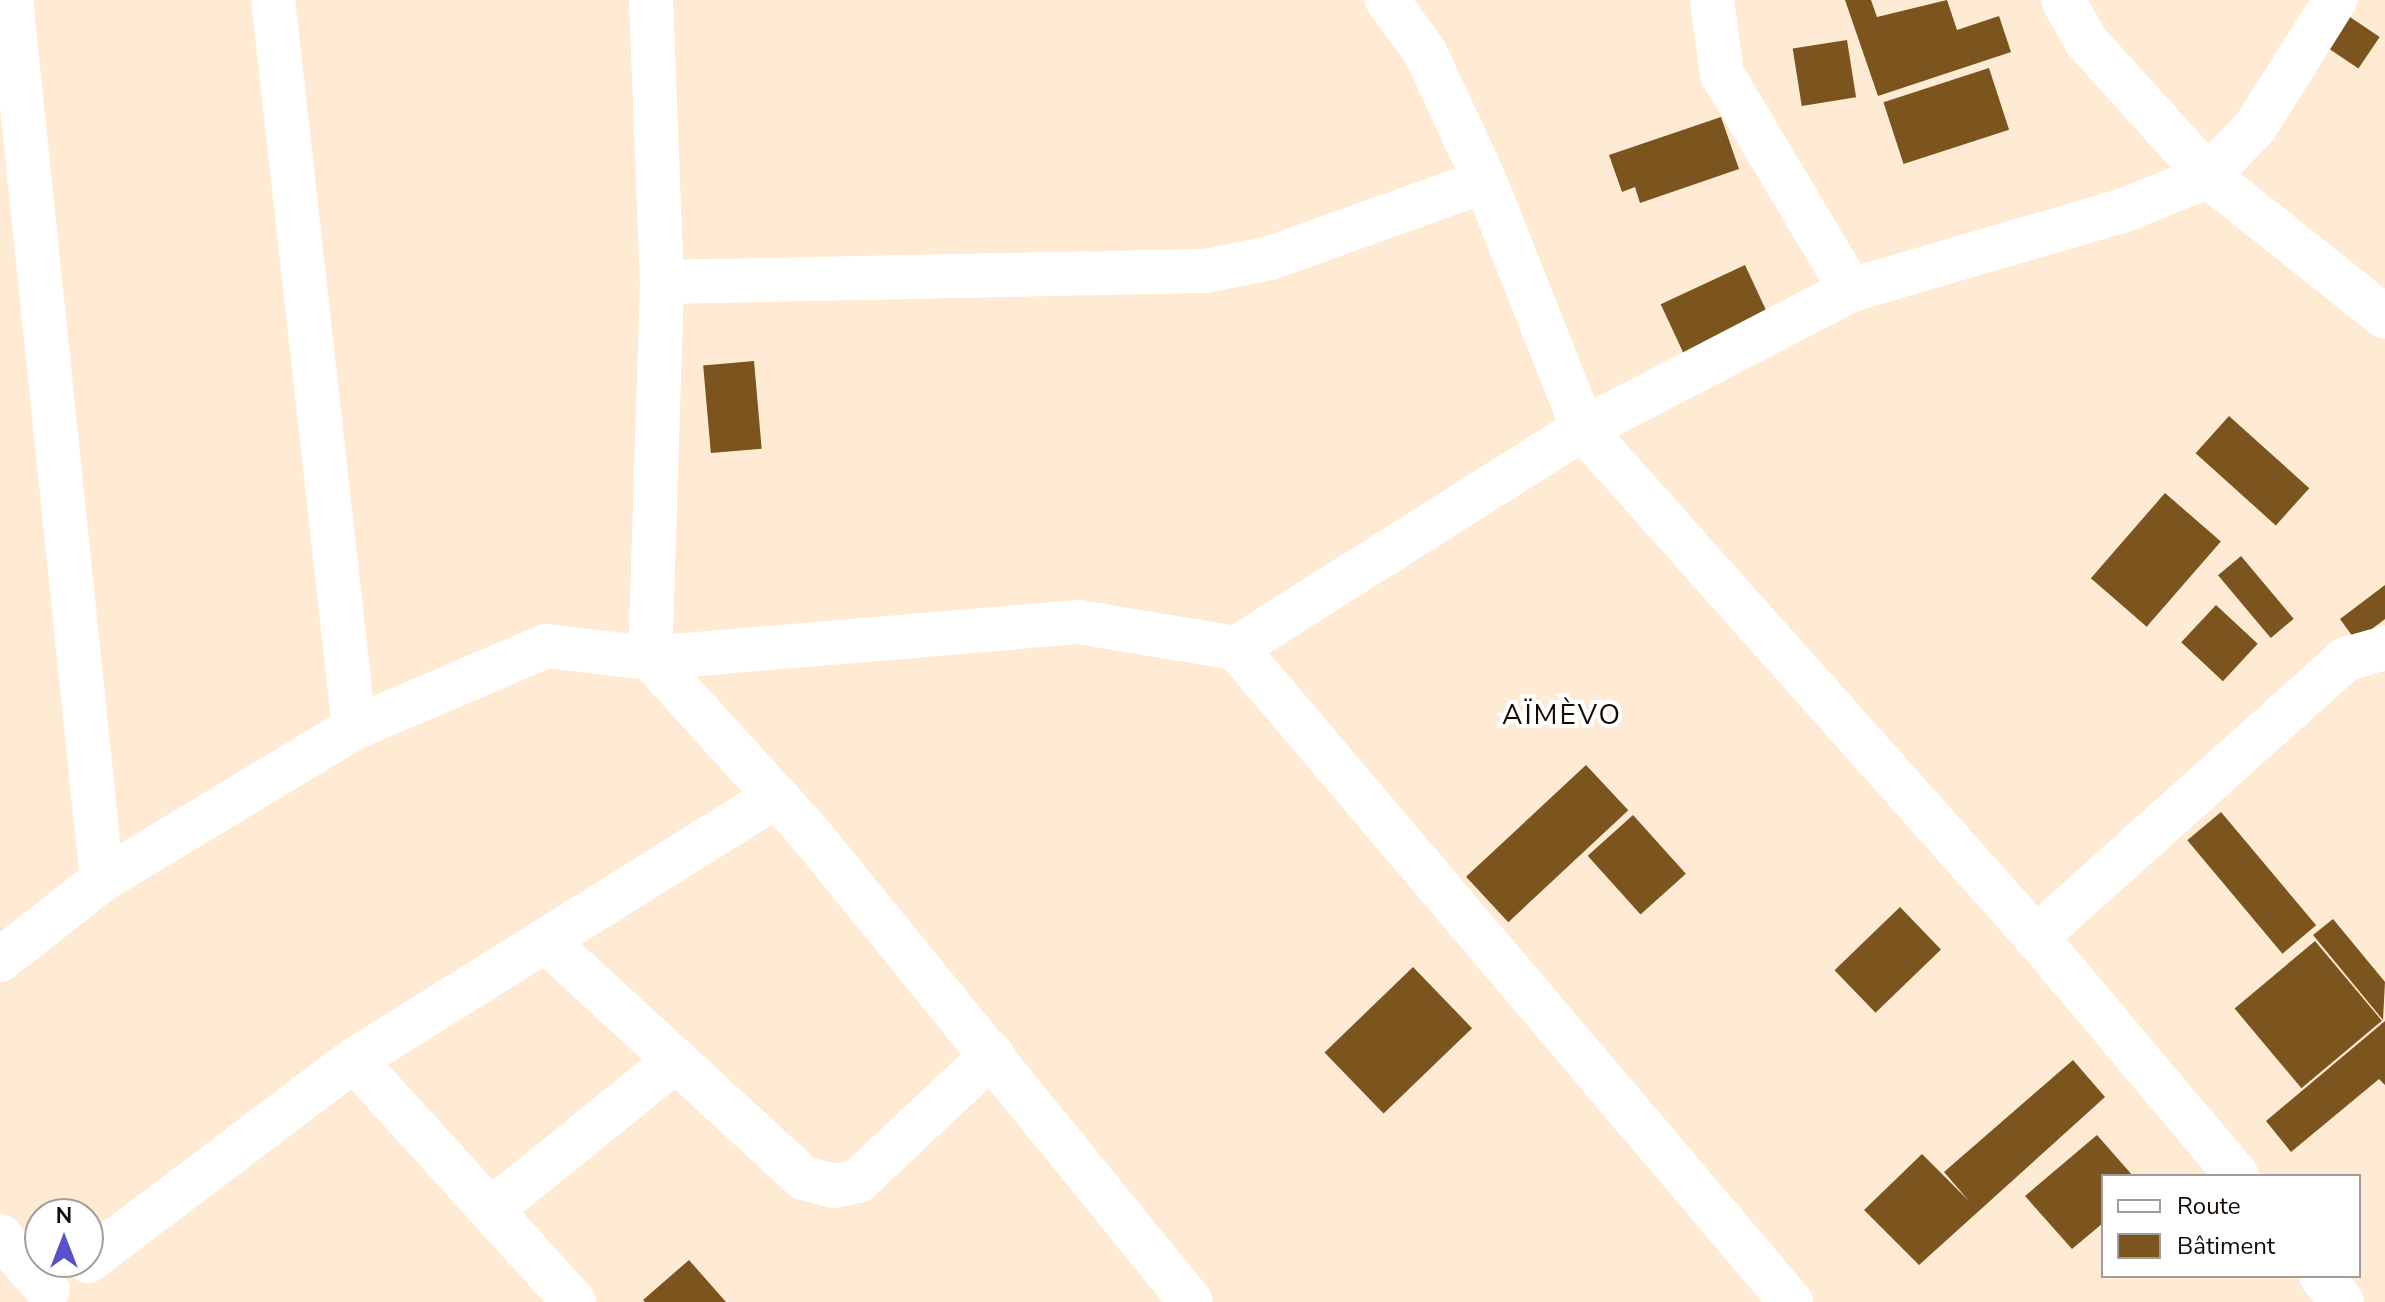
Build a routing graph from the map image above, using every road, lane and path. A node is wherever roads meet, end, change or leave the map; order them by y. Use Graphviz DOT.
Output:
graph roads {
  1 [pos="11,0"];
  2 [pos="273,0"];
  3 [pos="651,0"];
  4 [pos="1387,0"];
  5 [pos="1712,0"];
  6 [pos="2063,0"];
  7 [pos="2335,0"];
  8 [pos="2208,176"];
  9 [pos="1485,181"];
  10 [pos="662,282"];
  11 [pos="1851,290"];
  12 [pos="2385,317"];
  13 [pos="1583,429"];
  14 [pos="1236,648"];
  15 [pos="2385,648"];
  16 [pos="650,658"];
  17 [pos="354,728"];
  18 [pos="776,796"];
  19 [pos="102,880"];
  20 [pos="2036,937"];
  21 [pos="548,943"];
  22 [pos="0,960"];
  23 [pos="992,1055"];
  24 [pos="354,1060"];
  25 [pos="676,1060"];
  26 [pos="2235,1174"];
  27 [pos="491,1210"];
  28 [pos="0,1236"];
  29 [pos="104,1250"];
  30 [pos="66,1278"];
  31 [pos="2323,1278"];
  32 [pos="42,1296"];
  33 [pos="574,1302"];
  34 [pos="1191,1302"];
  35 [pos="1791,1302"];
  36 [pos="2342,1302"];
  1 -- 19 [label="street"];
  2 -- 17 [label="street"];
  3 -- 10 [label="street"];
  4 -- 9 [label="street"];
  5 -- 11 [label="street"];
  6 -- 8 [label="street"];
  7 -- 8 [label="street"];
  8 -- 11 [label="street"];
  8 -- 12 [label="street"];
  9 -- 10 [label="street"];
  9 -- 13 [label="street"];
  10 -- 16 [label="street"];
  11 -- 13 [label="street"];
  13 -- 14 [label="street"];
  13 -- 20 [label="street"];
  14 -- 16 [label="street"];
  14 -- 35 [label="street"];
  15 -- 20 [label="street"];
  16 -- 17 [label="street"];
  16 -- 18 [label="street"];
  17 -- 19 [label="street"];
  18 -- 21 [label="street"];
  18 -- 23 [label="street"];
  19 -- 22 [label="street"];
  20 -- 26 [label="street"];
  21 -- 24 [label="street"];
  21 -- 25 [label="street"];
  23 -- 25 [label="street"];
  23 -- 34 [label="street"];
  24 -- 27 [label="street"];
  24 -- 29 [label="street"];
  25 -- 27 [label="street"];
  27 -- 33 [label="street"];
  28 -- 32 [label="street"];
  30 -- 32 [label="street"];
  31 -- 36 [label="street"];
}
